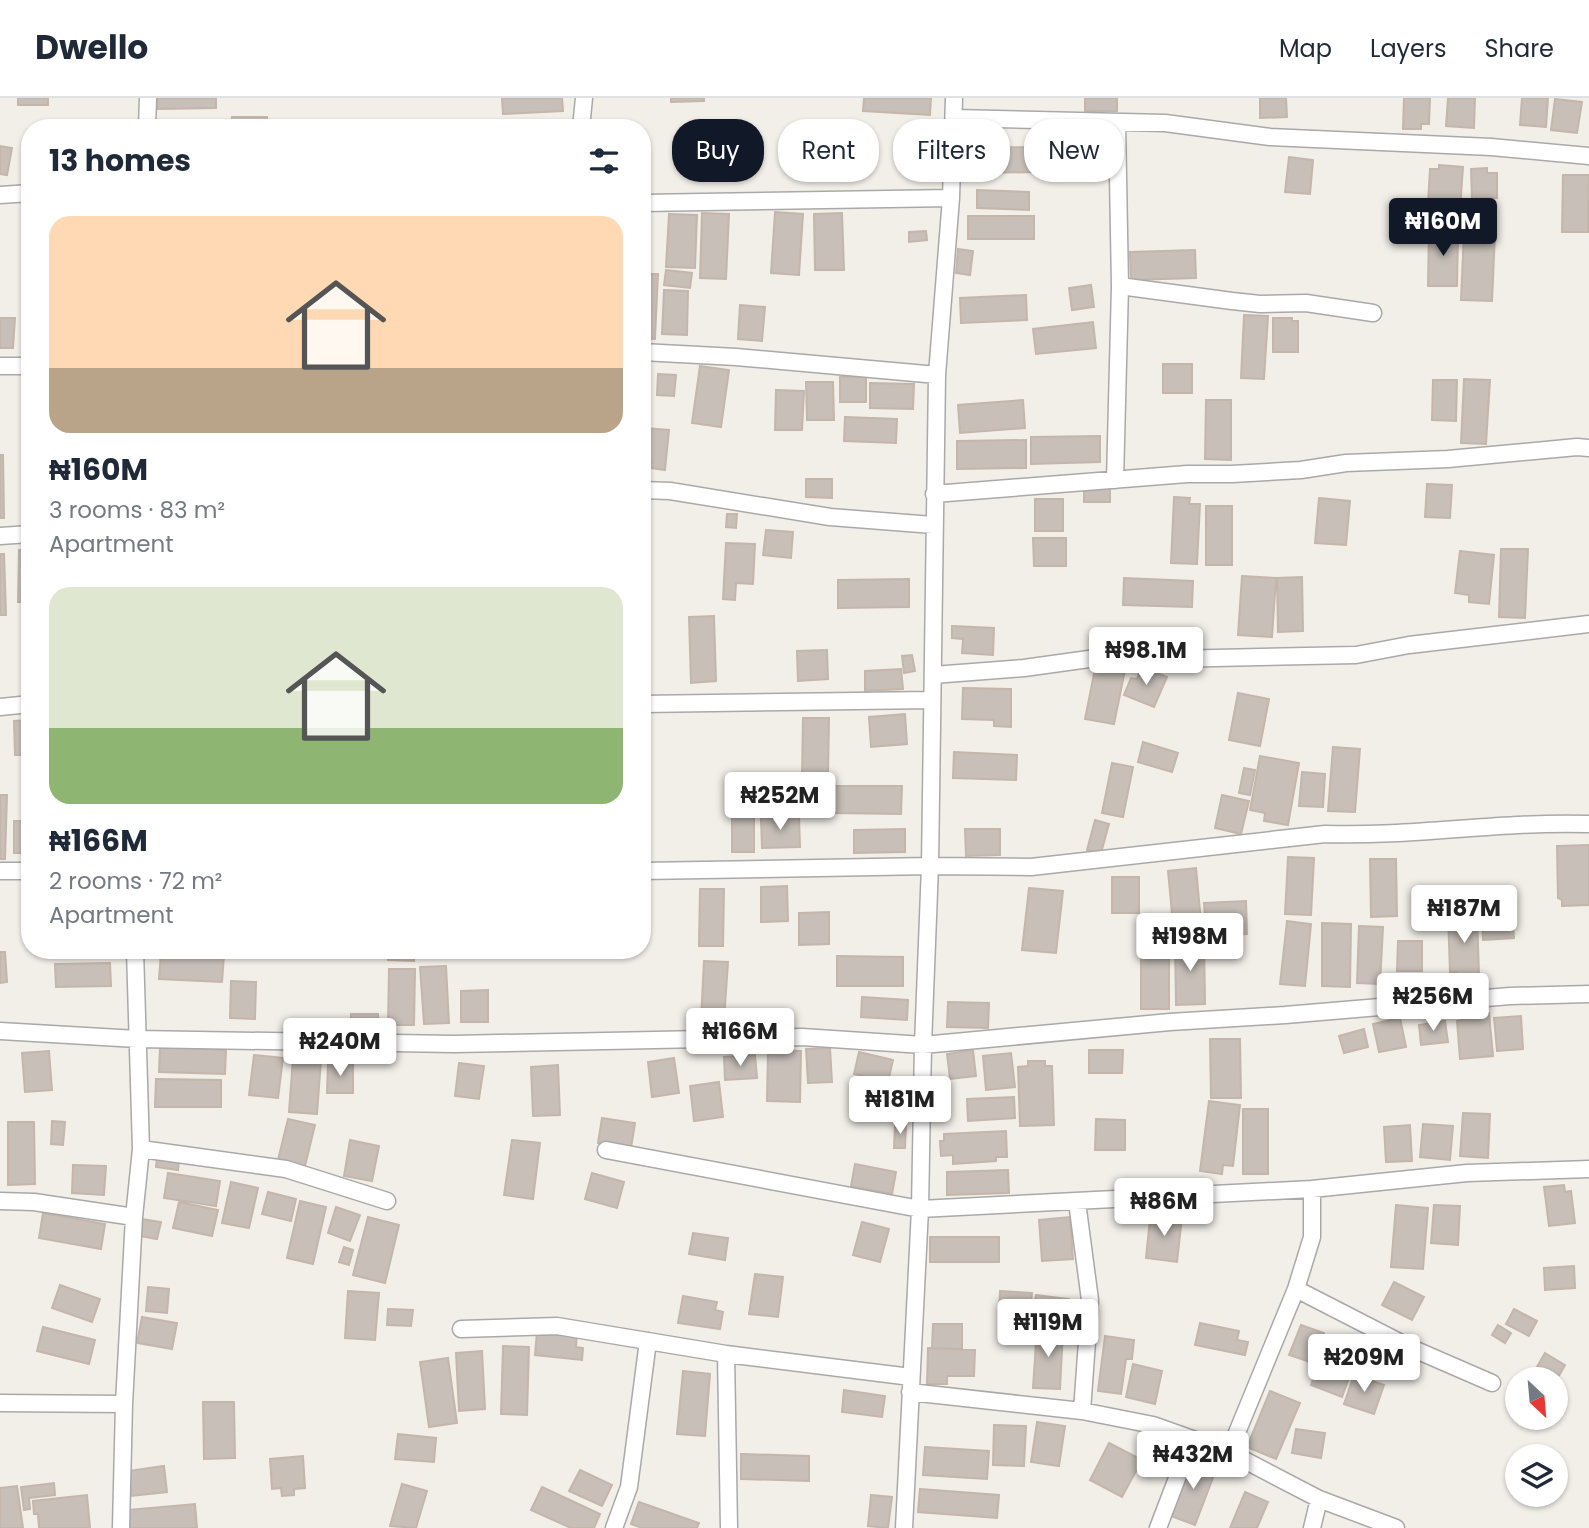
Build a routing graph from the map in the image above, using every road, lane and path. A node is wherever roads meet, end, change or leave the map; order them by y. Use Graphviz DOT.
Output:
graph roads {
  1 [pos="148,98"];
  2 [pos="584,98"];
  3 [pos="954,98"];
  4 [pos="955,118"];
  5 [pos="147,119"];
  6 [pos="582,119"];
  7 [pos="1024,120"];
  8 [pos="1124,122"];
  9 [pos="1589,156"];
  10 [pos="1118,182"];
  11 [pos="21,194"];
  12 [pos="0,195"];
  13 [pos="951,198"];
  14 [pos="651,203"];
  15 [pos="1120,286"];
  16 [pos="1373,313"];
  17 [pos="651,352"];
  18 [pos="0,366"];
  19 [pos="21,366"];
  20 [pos="937,375"];
  21 [pos="1589,448"];
  22 [pos="1115,480"];
  23 [pos="651,490"];
  24 [pos="934,494"];
  25 [pos="933,525"];
  26 [pos="21,535"];
  27 [pos="0,536"];
  28 [pos="1589,624"];
  29 [pos="933,675"];
  30 [pos="931,700"];
  31 [pos="651,704"];
  32 [pos="21,706"];
  33 [pos="0,707"];
  34 [pos="1589,824"];
  35 [pos="930,866"];
  36 [pos="0,871"];
  37 [pos="21,871"];
  38 [pos="651,871"];
  39 [pos="135,959"];
  40 [pos="1589,994"];
  41 [pos="0,1031"];
  42 [pos="137,1039"];
  43 [pos="923,1045"];
  44 [pos="141,1149"];
  45 [pos="606,1150"];
  46 [pos="1589,1169"];
  47 [pos="1312,1189"];
  48 [pos="0,1200"];
  49 [pos="387,1200"];
  50 [pos="1077,1202"];
  51 [pos="920,1209"];
  52 [pos="134,1217"];
  53 [pos="1296,1289"];
  54 [pos="461,1329"];
  55 [pos="648,1341"];
  56 [pos="726,1354"];
  57 [pos="1492,1382"];
  58 [pos="911,1384"];
  59 [pos="0,1403"];
  60 [pos="124,1404"];
  61 [pos="1082,1411"];
  62 [pos="1192,1439"];
  63 [pos="1229,1452"];
  64 [pos="1319,1499"];
  65 [pos="121,1528"];
  66 [pos="614,1528"];
  67 [pos="729,1528"];
  68 [pos="904,1528"];
  69 [pos="1158,1528"];
  70 [pos="1312,1528"];
  71 [pos="1396,1528"];
  1 -- 5 [label="street"];
  2 -- 6 [label="street"];
  3 -- 4 [label="street"];
  4 -- 7 [label="street"];
  4 -- 13 [label="street"];
  8 -- 9 [label="street"];
  10 -- 15 [label="street"];
  11 -- 12 [label="street"];
  13 -- 14 [label="street"];
  13 -- 20 [label="street"];
  15 -- 16 [label="street"];
  15 -- 22 [label="street"];
  17 -- 20 [label="street"];
  18 -- 19 [label="street"];
  20 -- 24 [label="street"];
  21 -- 22 [label="street"];
  22 -- 24 [label="street"];
  23 -- 25 [label="street"];
  24 -- 25 [label="street"];
  25 -- 29 [label="street"];
  26 -- 27 [label="street"];
  28 -- 29 [label="street"];
  29 -- 30 [label="street"];
  30 -- 31 [label="street"];
  30 -- 35 [label="street"];
  32 -- 33 [label="street"];
  34 -- 35 [label="street"];
  35 -- 38 [label="street"];
  35 -- 43 [label="street"];
  36 -- 37 [label="street"];
  39 -- 42 [label="street"];
  40 -- 43 [label="street"];
  41 -- 42 [label="street"];
  42 -- 43 [label="street"];
  42 -- 44 [label="street"];
  43 -- 51 [label="street"];
  44 -- 49 [label="street"];
  44 -- 52 [label="street"];
  45 -- 51 [label="street"];
  46 -- 47 [label="street"];
  47 -- 50 [label="street"];
  47 -- 53 [label="street"];
  48 -- 52 [label="street"];
  50 -- 51 [label="street"];
  50 -- 61 [label="street"];
  51 -- 58 [label="street"];
  52 -- 60 [label="street"];
  53 -- 57 [label="street"];
  53 -- 63 [label="street"];
  54 -- 55 [label="street"];
  55 -- 56 [label="street"];
  55 -- 66 [label="street"];
  56 -- 58 [label="street"];
  56 -- 67 [label="street"];
  58 -- 61 [label="street"];
  58 -- 68 [label="street"];
  59 -- 60 [label="street"];
  60 -- 65 [label="street"];
  61 -- 62 [label="street"];
  62 -- 63 [label="street"];
  62 -- 69 [label="street"];
  63 -- 64 [label="street"];
  64 -- 70 [label="street"];
  64 -- 71 [label="street"];
}
